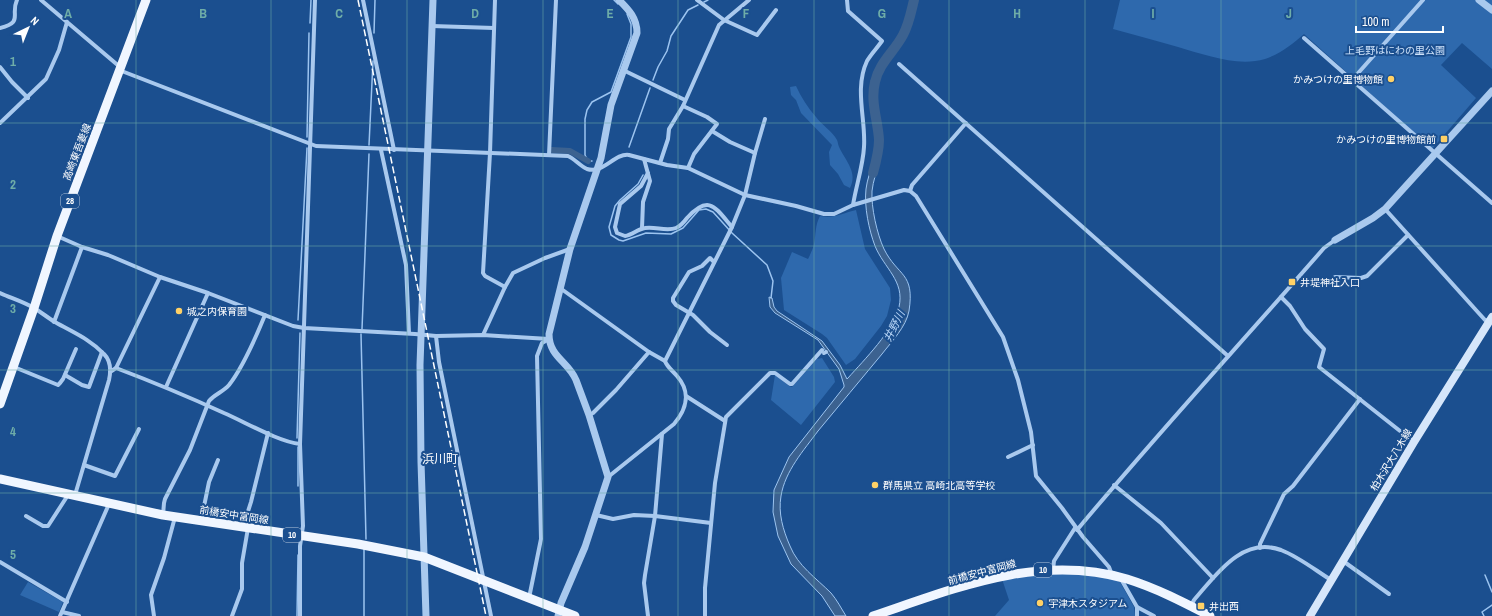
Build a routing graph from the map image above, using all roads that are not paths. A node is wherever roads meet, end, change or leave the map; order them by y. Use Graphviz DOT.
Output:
graph roads {
  1 [pos="17,0"];
  2 [pos="41,0"];
  3 [pos="146,0"];
  4 [pos="315,0"];
  5 [pos="363,0"];
  6 [pos="433,0"];
  7 [pos="495,0"];
  8 [pos="556,0"];
  9 [pos="619,0"];
  10 [pos="698,0"];
  11 [pos="749,0"];
  12 [pos="847,0"];
  13 [pos="1423,0"];
  14 [pos="1479,0"];
  15 [pos="776,10"];
  16 [pos="1492,10"];
  17 [pos="724,20"];
  18 [pos="67,22"];
  19 [pos="432,26"];
  20 [pos="0,28"];
  21 [pos="494,28"];
  22 [pos="1304,38"];
  23 [pos="899,64"];
  24 [pos="0,67"];
  25 [pos="120,69"];
  26 [pos="623,70"];
  27 [pos="1352,80"];
  28 [pos="1492,91"];
  29 [pos="28,98"];
  30 [pos="685,100"];
  31 [pos="683,106"];
  32 [pos="765,119"];
  33 [pos="0,123"];
  34 [pos="966,123"];
  35 [pos="712,131"];
  36 [pos="311,145"];
  37 [pos="381,150"];
  38 [pos="394,150"];
  39 [pos="428,151"];
  40 [pos="490,153"];
  41 [pos="755,153"];
  42 [pos="1435,154"];
  43 [pos="549,155"];
  44 [pos="644,160"];
  45 [pos="660,163"];
  46 [pos="688,168"];
  47 [pos="598,169"];
  48 [pos="648,173"];
  49 [pos="910,191"];
  50 [pos="745,194"];
  51 [pos="1492,203"];
  52 [pos="853,205"];
  53 [pos="1385,209"];
  54 [pos="732,227"];
  55 [pos="642,228"];
  56 [pos="1408,235"];
  57 [pos="57,236"];
  58 [pos="1334,240"];
  59 [pos="82,247"];
  60 [pos="570,249"];
  61 [pos="714,262"];
  62 [pos="160,277"];
  63 [pos="1335,278"];
  64 [pos="505,287"];
  65 [pos="560,288"];
  66 [pos="0,293"];
  67 [pos="208,293"];
  68 [pos="1281,297"];
  69 [pos="34,308"];
  70 [pos="690,314"];
  71 [pos="265,315"];
  72 [pos="1491,320"];
  73 [pos="54,322"];
  74 [pos="304,328"];
  75 [pos="409,333"];
  76 [pos="421,334"];
  77 [pos="483,335"];
  78 [pos="436,336"];
  79 [pos="549,339"];
  80 [pos="727,345"];
  81 [pos="76,349"];
  82 [pos="824,351"];
  83 [pos="102,352"];
  84 [pos="649,352"];
  85 [pos="1228,356"];
  86 [pos="665,361"];
  87 [pos="13,366"];
  88 [pos="116,368"];
  89 [pos="110,372"];
  90 [pos="65,375"];
  91 [pos="166,387"];
  92 [pos="686,396"];
  93 [pos="1360,399"];
  94 [pos="0,404"];
  95 [pos="207,405"];
  96 [pos="589,415"];
  97 [pos="725,421"];
  98 [pos="139,429"];
  99 [pos="268,433"];
  100 [pos="662,434"];
  101 [pos="1414,442"];
  102 [pos="300,444"];
  103 [pos="1033,445"];
  104 [pos="1008,457"];
  105 [pos="218,460"];
  106 [pos="84,465"];
  107 [pos="608,477"];
  108 [pos="0,479"];
  109 [pos="1114,485"];
  110 [pos="72,495"];
  111 [pos="109,504"];
  112 [pos="163,515"];
  113 [pos="596,515"];
  114 [pos="26,516"];
  115 [pos="655,516"];
  116 [pos="175,517"];
  117 [pos="201,521"];
  118 [pos="711,523"];
  119 [pos="246,528"];
  120 [pos="1076,529"];
  121 [pos="301,536"];
  122 [pos="1260,548"];
  123 [pos="424,557"];
  124 [pos="1342,561"];
  125 [pos="0,562"];
  126 [pos="1053,570"];
  127 [pos="1116,576"];
  128 [pos="1213,578"];
  129 [pos="484,580"];
  130 [pos="1331,580"];
  131 [pos="1389,594"];
  132 [pos="530,598"];
  133 [pos="67,602"];
  134 [pos="1191,606"];
  135 [pos="1137,607"];
  136 [pos="558,613"];
  137 [pos="61,614"];
  138 [pos="79,616"];
  139 [pos="154,616"];
  140 [pos="232,616"];
  141 [pos="300,616"];
  142 [pos="426,616"];
  143 [pos="491,616"];
  144 [pos="575,616"];
  145 [pos="648,616"];
  146 [pos="705,616"];
  147 [pos="873,616"];
  148 [pos="1137,616"];
  149 [pos="1154,616"];
  150 [pos="1210,616"];
  151 [pos="1310,616"];
  1 -- 20 [label="street"];
  2 -- 18 [label="street"];
  3 -- 25 [label="main road, 高崎東吾妻線 / 28"];
  4 -- 36 [label="street"];
  5 -- 38 [label="street"];
  6 -- 19 [label="street"];
  7 -- 21 [label="street"];
  8 -- 43 [label="street"];
  9 -- 26 [label="street"];
  10 -- 17 [label="street"];
  11 -- 17 [label="street"];
  12 -- 52 [label="street"];
  13 -- 27 [label="street"];
  14 -- 16 [label="street"];
  15 -- 17 [label="street"];
  17 -- 30 [label="street"];
  18 -- 25 [label="street"];
  18 -- 29 [label="street"];
  19 -- 21 [label="street"];
  19 -- 39 [label="street"];
  21 -- 40 [label="street"];
  22 -- 27 [label="street"];
  23 -- 34 [label="street"];
  24 -- 29 [label="street"];
  25 -- 36 [label="street"];
  25 -- 57 [label="main road, 高崎東吾妻線 / 28"];
  26 -- 30 [label="street"];
  26 -- 47 [label="street"];
  27 -- 42 [label="street"];
  28 -- 42 [label="street"];
  29 -- 33 [label="street"];
  30 -- 31 [label="street"];
  31 -- 35 [label="street"];
  31 -- 45 [label="street"];
  32 -- 41 [label="street"];
  34 -- 49 [label="street"];
  34 -- 85 [label="street"];
  35 -- 41 [label="street"];
  35 -- 46 [label="street"];
  36 -- 37 [label="street"];
  36 -- 74 [label="street"];
  37 -- 38 [label="street"];
  37 -- 75 [label="street"];
  38 -- 39 [label="street"];
  39 -- 40 [label="street"];
  39 -- 76 [label="street"];
  40 -- 43 [label="street"];
  40 -- 64 [label="street"];
  41 -- 50 [label="street"];
  42 -- 51 [label="street"];
  42 -- 53 [label="street"];
  43 -- 47 [label="street"];
  44 -- 45 [label="street"];
  44 -- 47 [label="street"];
  44 -- 48 [label="street"];
  45 -- 46 [label="street"];
  46 -- 50 [label="street"];
  47 -- 60 [label="street"];
  48 -- 55 [label="street"];
  48 -- 55 [label="street"];
  49 -- 52 [label="street"];
  49 -- 103 [label="street"];
  50 -- 52 [label="street"];
  50 -- 54 [label="street"];
  53 -- 56 [label="street"];
  53 -- 58 [label="street"];
  54 -- 55 [label="street"];
  54 -- 61 [label="street"];
  56 -- 63 [label="street"];
  56 -- 72 [label="street"];
  57 -- 59 [label="street"];
  57 -- 69 [label="main road, 高崎東吾妻線 / 28"];
  58 -- 68 [label="street"];
  59 -- 62 [label="street"];
  59 -- 73 [label="street"];
  60 -- 64 [label="street"];
  60 -- 65 [label="street"];
  61 -- 70 [label="street"];
  61 -- 70 [label="street"];
  62 -- 67 [label="street"];
  62 -- 88 [label="street"];
  64 -- 77 [label="street"];
  65 -- 79 [label="street"];
  65 -- 84 [label="street"];
  66 -- 69 [label="street"];
  67 -- 71 [label="street"];
  67 -- 91 [label="street"];
  68 -- 85 [label="street"];
  68 -- 93 [label="street"];
  69 -- 73 [label="street"];
  69 -- 87 [label="main road, 高崎東吾妻線 / 28"];
  70 -- 80 [label="street"];
  70 -- 86 [label="street"];
  71 -- 74 [label="street"];
  71 -- 95 [label="street"];
  72 -- 101 [label="main road, 柏木沢大八木線"];
  73 -- 83 [label="street"];
  74 -- 75 [label="street"];
  74 -- 102 [label="street"];
  75 -- 76 [label="street"];
  76 -- 78 [label="street"];
  76 -- 123 [label="street"];
  77 -- 78 [label="street"];
  77 -- 79 [label="street"];
  78 -- 129 [label="street"];
  79 -- 96 [label="street"];
  79 -- 132 [label="street"];
  81 -- 90 [label="street"];
  82 -- 97 [label="street"];
  83 -- 89 [label="street"];
  83 -- 90 [label="street"];
  84 -- 86 [label="street"];
  84 -- 96 [label="street"];
  85 -- 109 [label="street"];
  86 -- 92 [label="street"];
  87 -- 90 [label="street"];
  87 -- 94 [label="main road, 高崎東吾妻線 / 28"];
  88 -- 89 [label="street"];
  88 -- 91 [label="street"];
  89 -- 106 [label="street"];
  91 -- 95 [label="street"];
  92 -- 97 [label="street"];
  92 -- 100 [label="street"];
  93 -- 101 [label="street"];
  93 -- 122 [label="street"];
  95 -- 99 [label="street"];
  95 -- 112 [label="street"];
  96 -- 107 [label="street"];
  97 -- 118 [label="street"];
  98 -- 106 [label="street"];
  99 -- 102 [label="street"];
  99 -- 119 [label="street"];
  100 -- 107 [label="street"];
  100 -- 115 [label="street"];
  101 -- 124 [label="main road, 柏木沢大八木線"];
  102 -- 121 [label="street"];
  103 -- 104 [label="street"];
  103 -- 120 [label="street"];
  105 -- 117 [label="street"];
  106 -- 110 [label="street"];
  107 -- 113 [label="street"];
  108 -- 110 [label="main road, 前橋安中富岡線 / 10"];
  109 -- 120 [label="street"];
  109 -- 128 [label="street"];
  110 -- 111 [label="main road, 前橋安中富岡線 / 10"];
  110 -- 114 [label="street"];
  111 -- 112 [label="main road, 前橋安中富岡線 / 10"];
  111 -- 133 [label="street"];
  112 -- 116 [label="main road, 前橋安中富岡線 / 10"];
  113 -- 115 [label="street"];
  113 -- 136 [label="street"];
  115 -- 118 [label="street"];
  115 -- 145 [label="street"];
  116 -- 117 [label="main road, 前橋安中富岡線 / 10"];
  116 -- 139 [label="street"];
  117 -- 119 [label="main road, 前橋安中富岡線 / 10"];
  118 -- 146 [label="street"];
  119 -- 121 [label="main road, 前橋安中富岡線 / 10"];
  119 -- 140 [label="street"];
  120 -- 126 [label="street"];
  120 -- 127 [label="street"];
  121 -- 123 [label="main road, 前橋安中富岡線 / 10"];
  121 -- 141 [label="street"];
  122 -- 128 [label="street"];
  122 -- 130 [label="street"];
  123 -- 129 [label="main road, 前橋安中富岡線 / 10"];
  123 -- 142 [label="street"];
  124 -- 130 [label="main road, 柏木沢大八木線"];
  124 -- 131 [label="street"];
  125 -- 133 [label="street"];
  126 -- 127 [label="main road, 前橋安中富岡線 / 10"];
  126 -- 147 [label="main road, 前橋安中富岡線 / 10"];
  127 -- 134 [label="main road, 前橋安中富岡線 / 10"];
  127 -- 135 [label="street"];
  128 -- 134 [label="street"];
  129 -- 132 [label="main road, 前橋安中富岡線 / 10"];
  129 -- 143 [label="street"];
  130 -- 151 [label="main road, 柏木沢大八木線"];
  132 -- 136 [label="main road, 前橋安中富岡線 / 10"];
  133 -- 137 [label="street"];
  134 -- 150 [label="main road, 前橋安中富岡線 / 10"];
  135 -- 148 [label="street"];
  135 -- 149 [label="street"];
  136 -- 144 [label="main road, 前橋安中富岡線 / 10"];
  137 -- 138 [label="street"];
}
